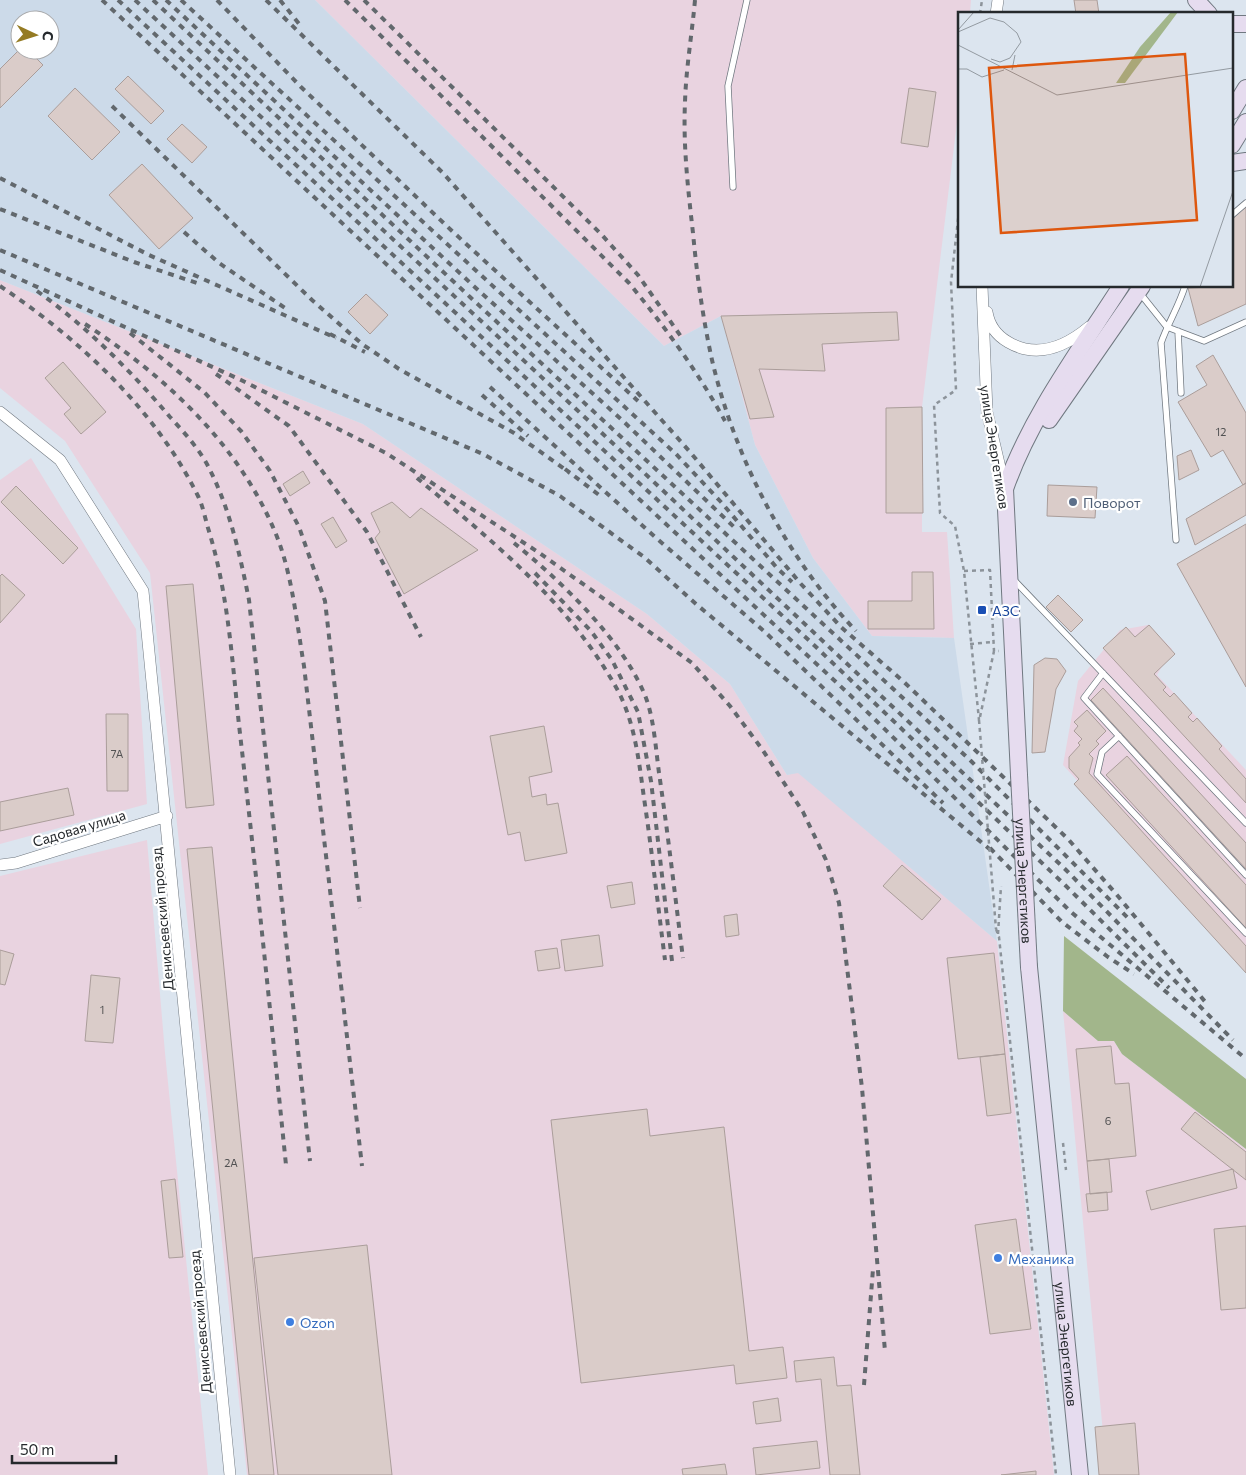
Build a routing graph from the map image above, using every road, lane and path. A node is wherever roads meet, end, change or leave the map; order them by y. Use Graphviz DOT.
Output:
graph roads {
  1 [pos="747,0"];
  2 [pos="1188,0"];
  3 [pos="1196,0"];
  4 [pos="1194,12"];
  5 [pos="1207,12"];
  6 [pos="1246,88"];
  7 [pos="1234,108"];
  8 [pos="1246,122"];
  9 [pos="1234,142"];
  10 [pos="733,187"];
  11 [pos="1246,203"];
  12 [pos="1234,213"];
  13 [pos="958,220"];
  14 [pos="982,288"];
  15 [pos="982,288"];
  16 [pos="1120,288"];
  17 [pos="1138,288"];
  18 [pos="1184,288"];
  19 [pos="1102,316"];
  20 [pos="1246,322"];
  21 [pos="1167,327"];
  22 [pos="1178,331"];
  23 [pos="1181,393"];
  24 [pos="0,412"];
  25 [pos="1005,489"];
  26 [pos="1176,540"];
  27 [pos="964,571"];
  28 [pos="1008,573"];
  29 [pos="993,642"];
  30 [pos="970,644"];
  31 [pos="994,651"];
  32 [pos="1103,673"];
  33 [pos="1119,736"];
  34 [pos="167,816"];
  35 [pos="1246,823"];
  36 [pos="0,866"];
  37 [pos="1246,875"];
  38 [pos="1001,886"];
  39 [pos="1246,933"];
  40 [pos="998,934"];
  41 [pos="230,1475"];
  42 [pos="1056,1475"];
  43 [pos="1080,1475"];
  1 -- 10 [label="lane"];
  2 -- 4 [label="main road"];
  3 -- 5 [label="main road"];
  6 -- 7 [label="main road"];
  8 -- 9 [label="main road"];
  11 -- 12 [label="lane"];
  13 -- 27 [label="path"];
  14 -- 19 [label="street"];
  15 -- 25 [label="street, улица Энергетиков"];
  16 -- 19 [label="main road"];
  17 -- 21 [label="lane"];
  17 -- 25 [label="main road"];
  18 -- 21 [label="lane"];
  19 -- 25 [label="main road"];
  20 -- 22 [label="lane"];
  21 -- 22 [label="lane"];
  21 -- 26 [label="lane"];
  22 -- 23 [label="lane"];
  24 -- 34 [label="street, Денисьевский проезд"];
  25 -- 28 [label="main road, улица Энергетиков"];
  27 -- 29 [label="path"];
  27 -- 30 [label="path"];
  28 -- 32 [label="lane"];
  28 -- 43 [label="main road, улица Энергетиков, bridge"];
  29 -- 30 [label="path"];
  29 -- 31 [label="path"];
  30 -- 40 [label="path, bridge"];
  32 -- 33 [label="lane"];
  32 -- 35 [label="lane"];
  33 -- 37 [label="lane"];
  33 -- 39 [label="lane"];
  34 -- 36 [label="street, Садовая улица"];
  34 -- 41 [label="street, Денисьевский проезд"];
  38 -- 40 [label="path"];
  40 -- 42 [label="path"];
}
